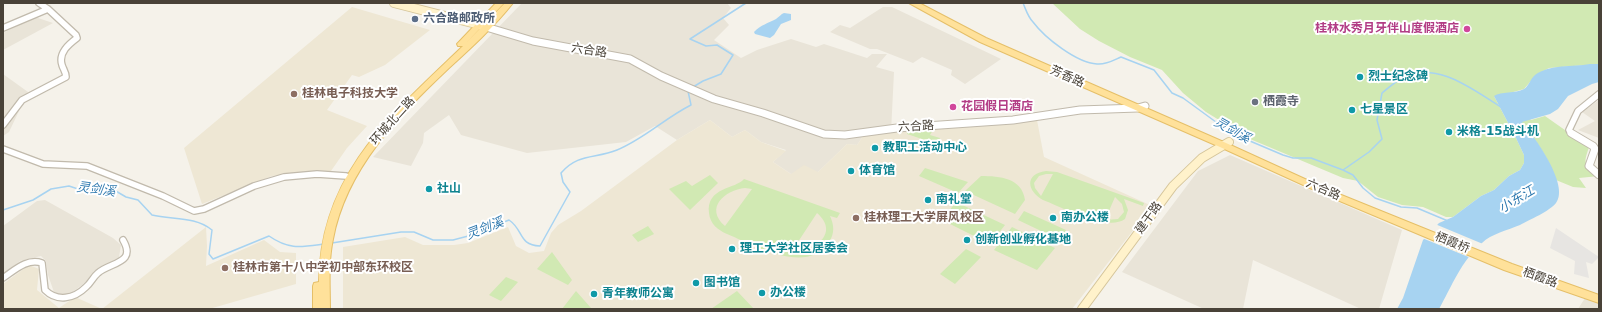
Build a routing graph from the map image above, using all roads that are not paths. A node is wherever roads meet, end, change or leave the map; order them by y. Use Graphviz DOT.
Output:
graph roads {
  1 [pos="39,3"];
  2 [pos="394,3"];
  3 [pos="407,3"];
  4 [pos="500,3"];
  5 [pos="509,3"];
  6 [pos="913,3"];
  7 [pos="920,3"];
  8 [pos="48,9"];
  9 [pos="482,25"];
  10 [pos="3,28"];
  11 [pos="1599,94"];
  12 [pos="1141,107"];
  13 [pos="3,124"];
  14 [pos="1571,133"];
  15 [pos="1226,143"];
  16 [pos="3,149"];
  17 [pos="1599,175"];
  18 [pos="346,176"];
  19 [pos="1426,229"];
  20 [pos="326,236"];
  21 [pos="123,240"];
  22 [pos="323,250"];
  23 [pos="1482,253"];
  24 [pos="3,278"];
  25 [pos="1599,294"];
  26 [pos="1599,299"];
  27 [pos="318,309"];
  28 [pos="325,309"];
  29 [pos="1082,309"];
  1 -- 8 [label="street"];
  2 -- 9 [label="main road, 六合路"];
  3 -- 9 [label="main road, 六合路"];
  4 -- 9 [label="main road"];
  5 -- 9 [label="main road"];
  6 -- 12 [label="main road, 芳香路"];
  7 -- 12 [label="main road, 芳香路"];
  8 -- 10 [label="street"];
  8 -- 13 [label="street"];
  9 -- 12 [label="street, 六合路"];
  9 -- 18 [label="main road, 环城北二路"];
  9 -- 20 [label="main road, 环城北二路"];
  11 -- 14 [label="street"];
  12 -- 15 [label="main road, 芳香路"];
  14 -- 17 [label="street"];
  15 -- 19 [label="main road, 六合路"];
  15 -- 29 [label="main road, 建干路"];
  16 -- 18 [label="street"];
  18 -- 20 [label="main road, 环城北二路"];
  19 -- 23 [label="main road, 栖霞桥"];
  20 -- 22 [label="main road"];
  21 -- 24 [label="street"];
  22 -- 27 [label="main road"];
  22 -- 28 [label="main road"];
  23 -- 25 [label="main road, 栖霞路"];
  23 -- 26 [label="main road, 栖霞路"];
}
